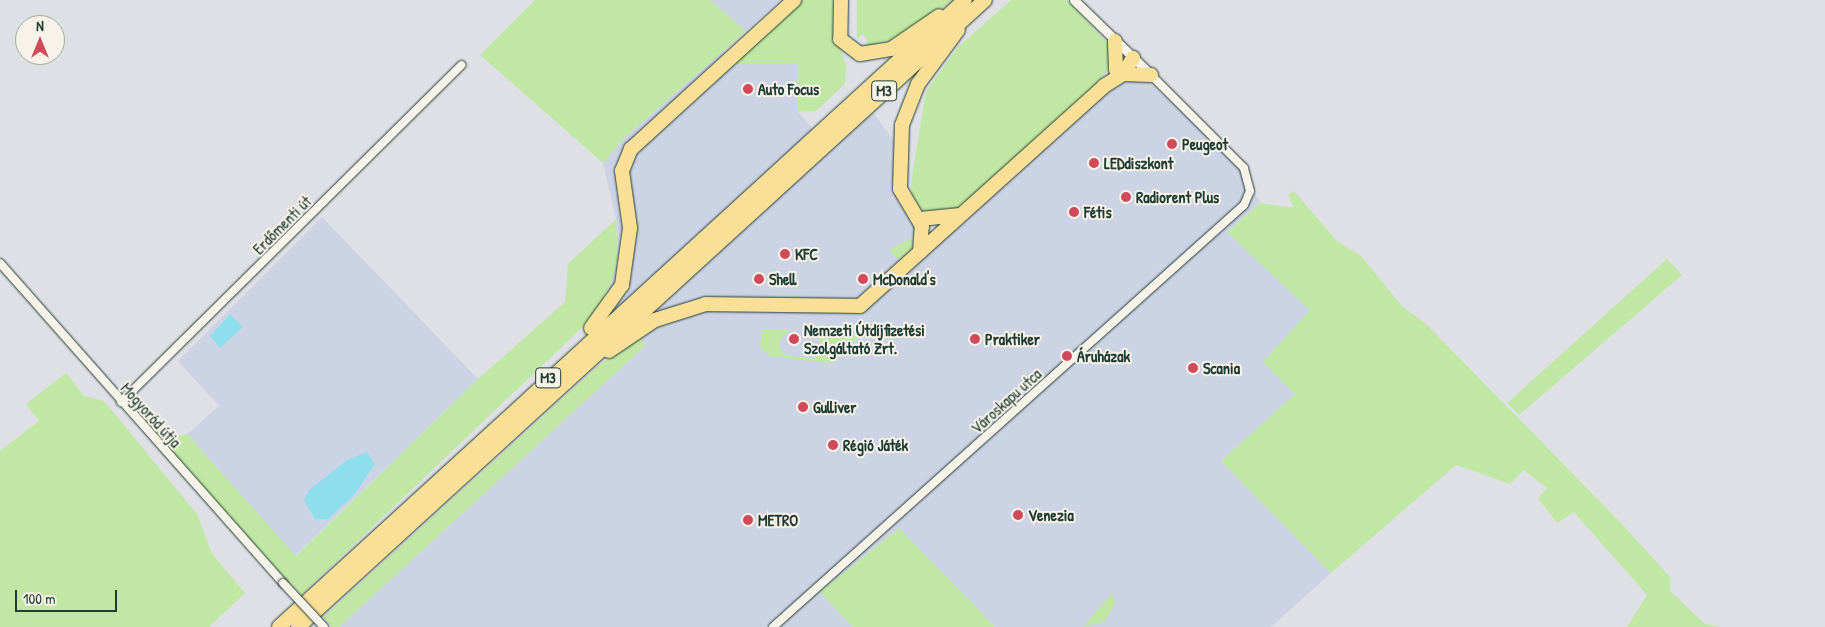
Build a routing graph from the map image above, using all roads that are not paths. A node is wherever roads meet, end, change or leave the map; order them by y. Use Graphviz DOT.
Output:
graph roads {
  1 [pos="794,0"];
  2 [pos="841,0"];
  3 [pos="965,0"];
  4 [pos="985,0"];
  5 [pos="1074,0"];
  6 [pos="959,14"];
  7 [pos="1115,41"];
  8 [pos="1133,58"];
  9 [pos="461,65"];
  10 [pos="1120,72"];
  11 [pos="1151,76"];
  12 [pos="961,215"];
  13 [pos="923,222"];
  14 [pos="938,236"];
  15 [pos="920,252"];
  16 [pos="0,262"];
  17 [pos="535,390"];
  18 [pos="121,402"];
  19 [pos="536,405"];
  20 [pos="278,627"];
  21 [pos="298,627"];
  22 [pos="324,627"];
  23 [pos="772,627"];
  1 -- 17 [label="highway"];
  2 -- 6 [label="highway"];
  3 -- 6 [label="highway, M3"];
  4 -- 6 [label="highway, M3"];
  5 -- 7 [label="street"];
  6 -- 13 [label="highway"];
  6 -- 17 [label="highway, M3"];
  6 -- 19 [label="highway, M3"];
  7 -- 8 [label="street"];
  7 -- 10 [label="highway"];
  8 -- 10 [label="highway"];
  8 -- 11 [label="street"];
  9 -- 18 [label="street, Erdőmenti út"];
  10 -- 11 [label="highway"];
  10 -- 12 [label="highway"];
  11 -- 23 [label="street, Városkapu utca"];
  12 -- 13 [label="highway"];
  12 -- 14 [label="highway"];
  13 -- 14 [label="highway"];
  13 -- 15 [label="highway"];
  14 -- 15 [label="highway"];
  15 -- 19 [label="highway"];
  16 -- 18 [label="street, Mogyoród útja"];
  17 -- 20 [label="highway, M3"];
  18 -- 22 [label="street, Mogyoród útja, bridge"];
  19 -- 21 [label="highway, M3"];
}
